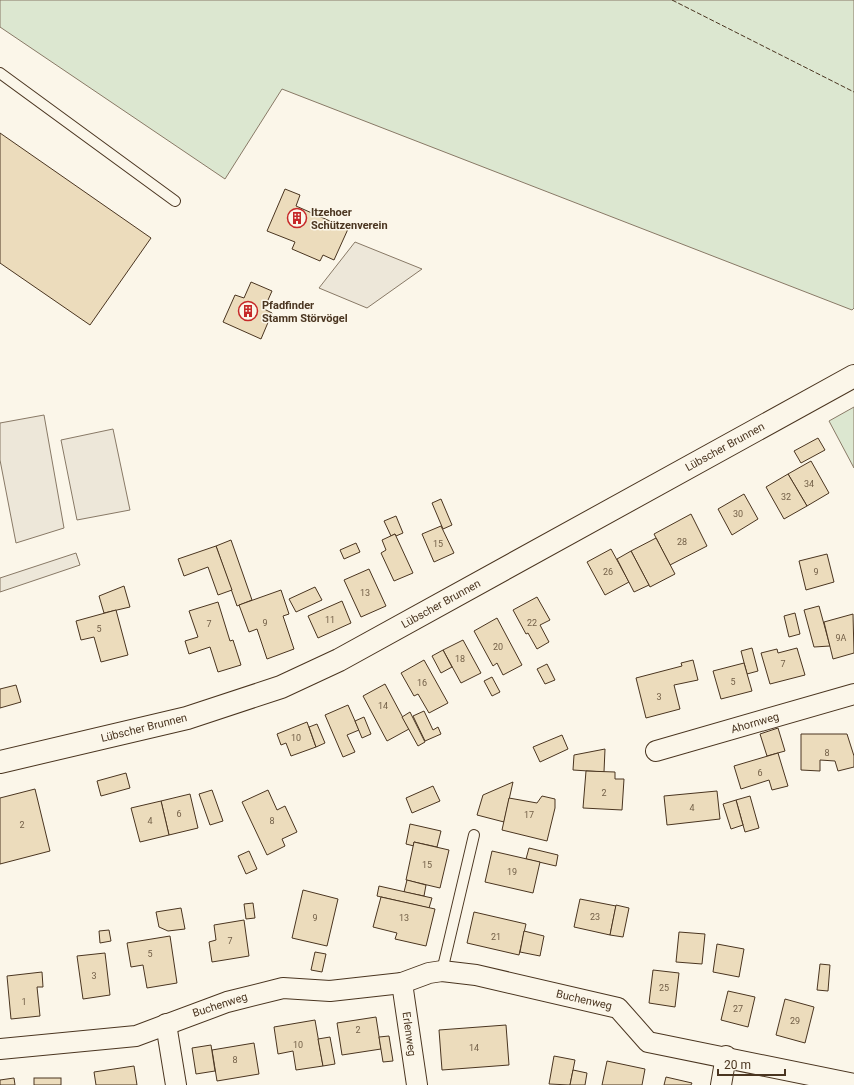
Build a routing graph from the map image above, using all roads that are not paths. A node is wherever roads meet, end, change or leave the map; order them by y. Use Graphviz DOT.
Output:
graph roads {
  1 [pos="0,73"];
  2 [pos="175,201"];
  3 [pos="854,376"];
  4 [pos="854,694"];
  5 [pos="656,751"];
  6 [pos="0,762"];
  7 [pos="474,835"];
  8 [pos="442,971"];
  9 [pos="402,983"];
  10 [pos="166,1024"];
  11 [pos="0,1049"];
  12 [pos="726,1056"];
  13 [pos="854,1084"];
  14 [pos="176,1085"];
  15 [pos="416,1085"];
  16 [pos="721,1085"];
  1 -- 2 [label="lane"];
  3 -- 6 [label="main road, Lübscher Brunnen"];
  4 -- 5 [label="street, Ahornweg"];
  7 -- 8 [label="lane"];
  8 -- 9 [label="street, Buchenweg"];
  8 -- 12 [label="street, Buchenweg"];
  9 -- 10 [label="street, Buchenweg"];
  9 -- 15 [label="street, Erlenweg"];
  10 -- 11 [label="street, Buchenweg"];
  10 -- 14 [label="street"];
  12 -- 13 [label="street, Buchenweg"];
  12 -- 16 [label="street"];
}
